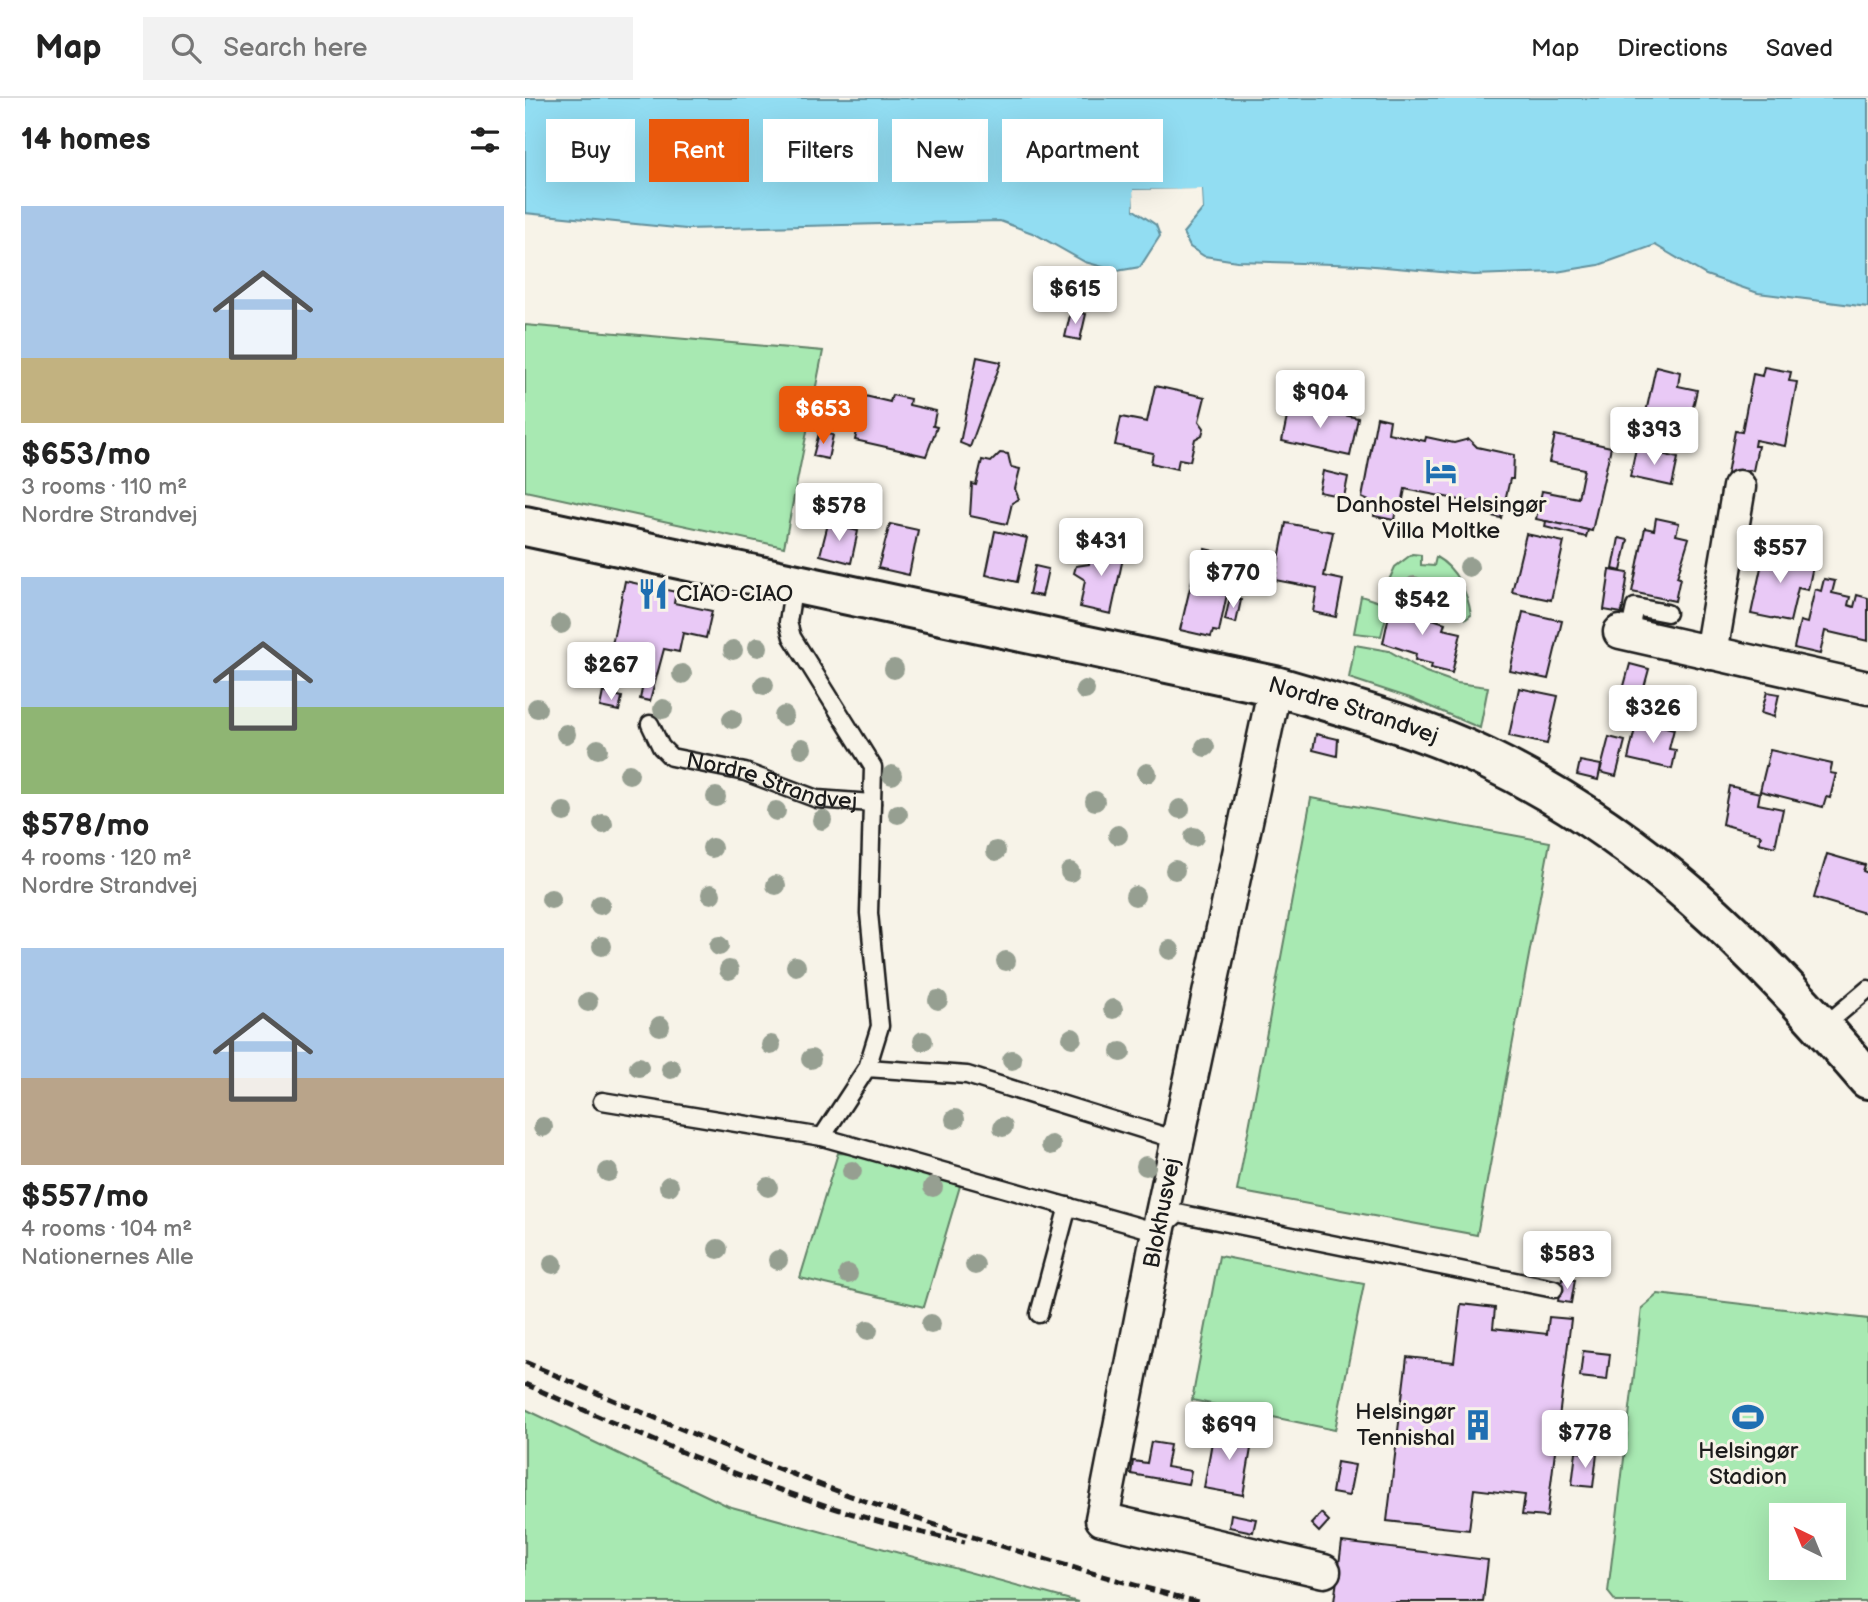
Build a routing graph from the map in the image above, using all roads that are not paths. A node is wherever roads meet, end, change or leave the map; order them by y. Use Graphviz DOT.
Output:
graph roads {
  1 [pos="1739,487"];
  2 [pos="525,526"];
  3 [pos="794,584"];
  4 [pos="1667,613"];
  5 [pos="1625,633"];
  6 [pos="1711,653"];
  7 [pos="1275,686"];
  8 [pos="1868,688"];
  9 [pos="650,724"];
  10 [pos="872,803"];
  11 [pos="1868,989"];
  12 [pos="1823,1027"];
  13 [pos="867,1068"];
  14 [pos="1868,1079"];
  15 [pos="602,1101"];
  16 [pos="822,1137"];
  17 [pos="1177,1140"];
  18 [pos="1068,1206"];
  19 [pos="1158,1232"];
  20 [pos="1554,1289"];
  21 [pos="1039,1314"];
  22 [pos="1324,1571"];
  1 -- 6 [label="street"];
  2 -- 3 [label="main road, Nordre Strandvej"];
  3 -- 7 [label="main road, Nordre Strandvej"];
  3 -- 10 [label="lane, Nordre Strandvej"];
  4 -- 5 [label="lane"];
  5 -- 6 [label="street"];
  6 -- 8 [label="street"];
  7 -- 12 [label="main road, Nordre Strandvej"];
  7 -- 17 [label="street, Blokhusvej"];
  9 -- 10 [label="lane, Nordre Strandvej"];
  10 -- 13 [label="lane, Nordre Strandvej"];
  11 -- 12 [label="lane"];
  12 -- 14 [label="main road, Nordre Strandvej"];
  13 -- 16 [label="lane, Nordre Strandvej"];
  13 -- 17 [label="lane"];
  15 -- 16 [label="lane"];
  16 -- 18 [label="lane"];
  17 -- 19 [label="street, Blokhusvej"];
  18 -- 19 [label="lane"];
  18 -- 21 [label="lane"];
  19 -- 20 [label="lane"];
  19 -- 22 [label="street, Blokhusvej"];
}
